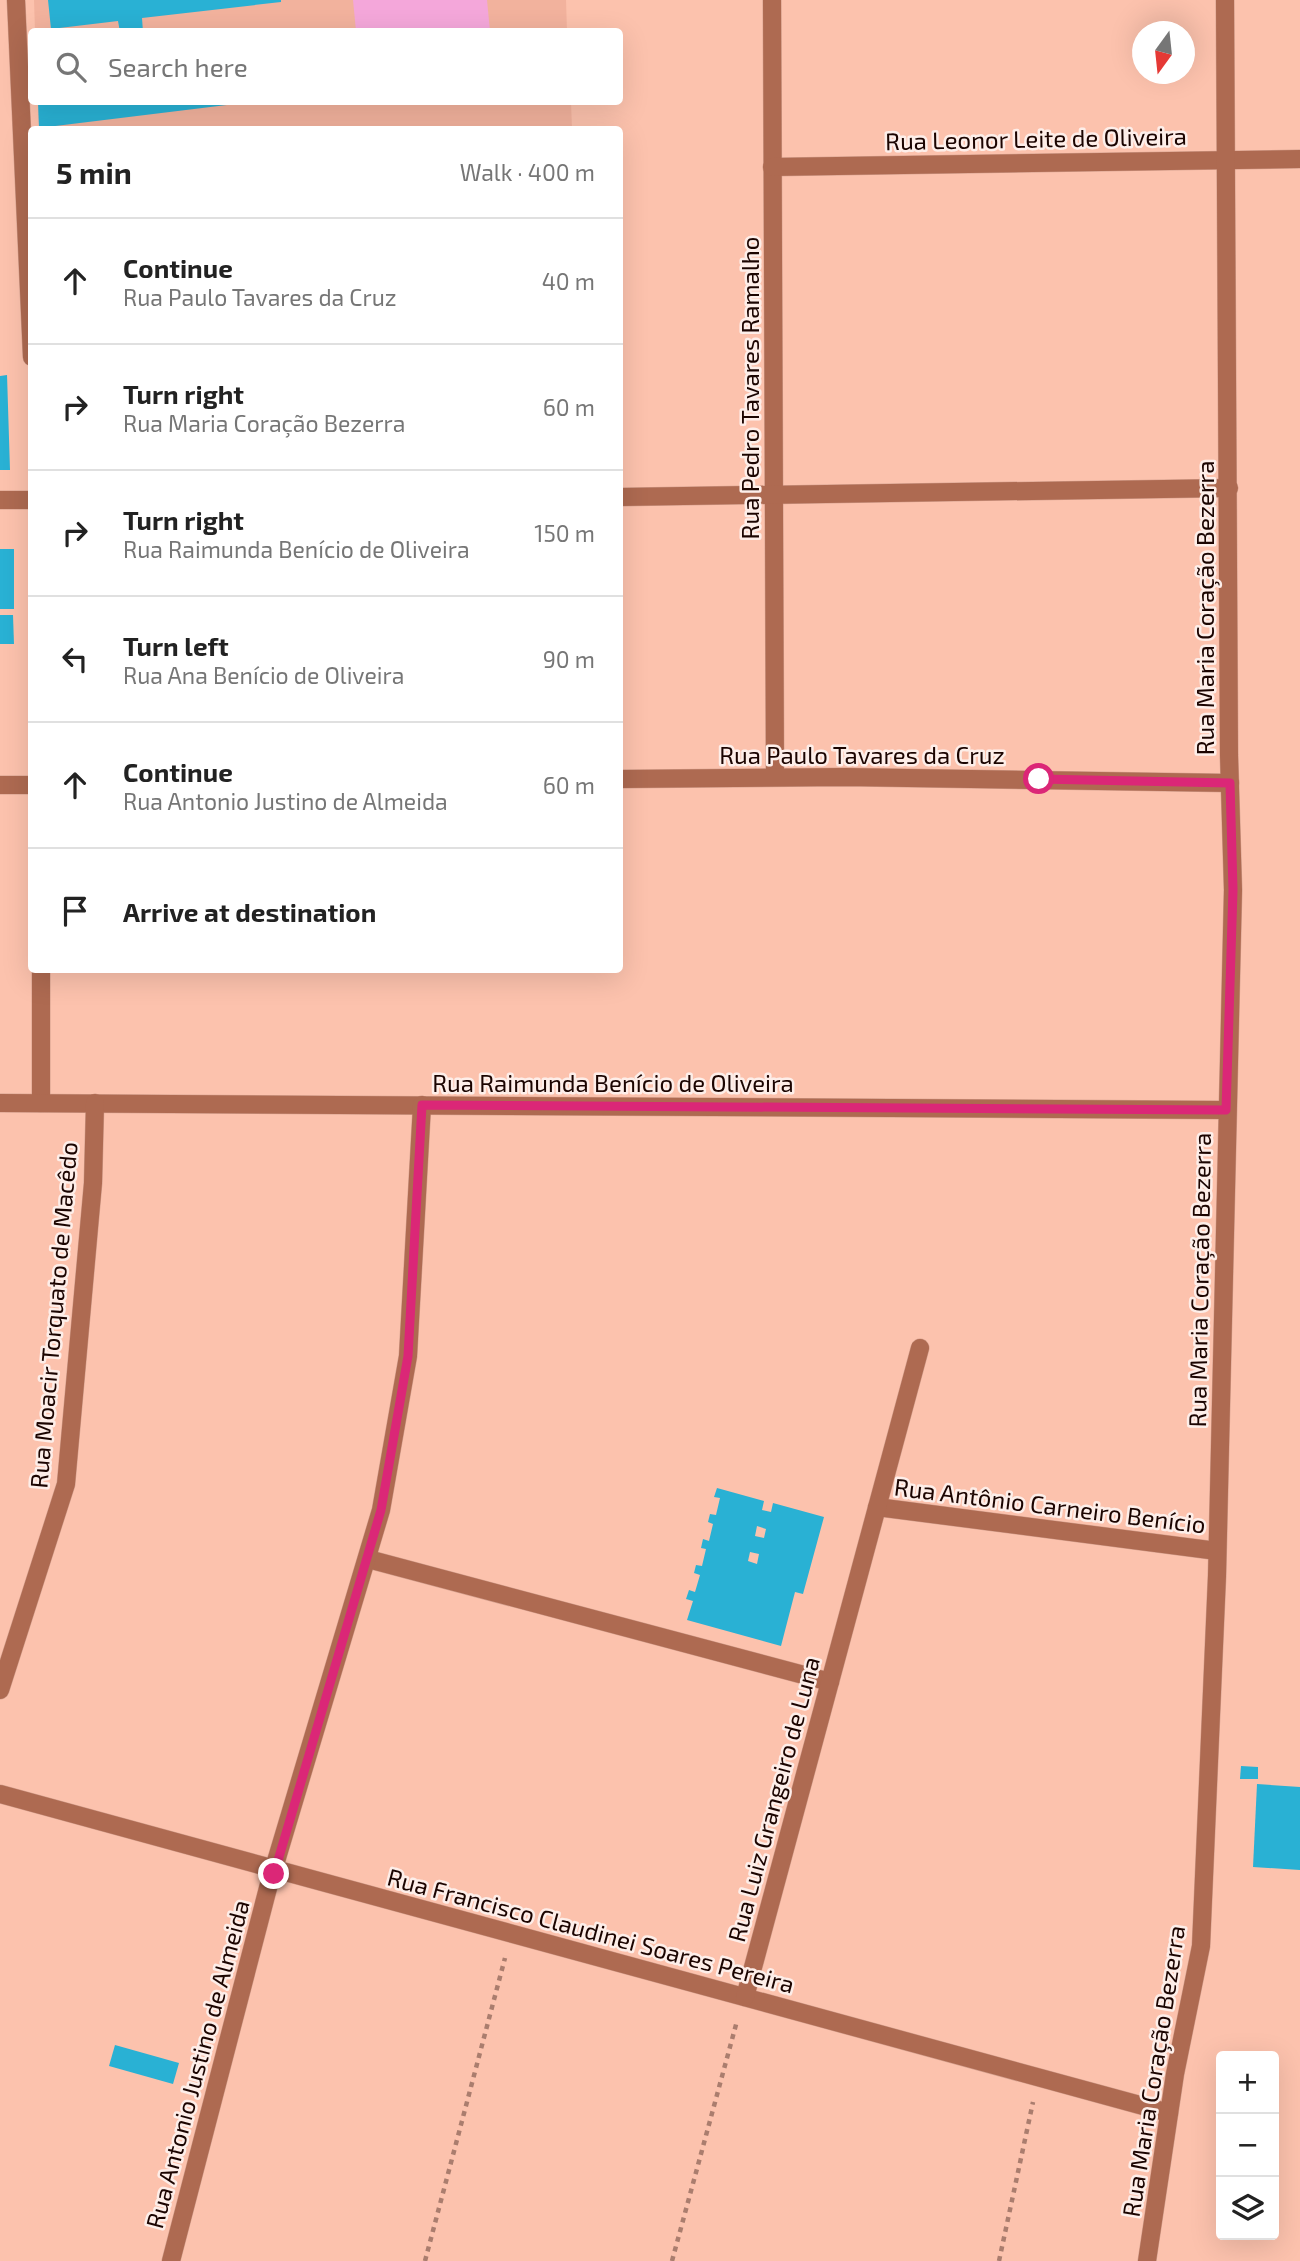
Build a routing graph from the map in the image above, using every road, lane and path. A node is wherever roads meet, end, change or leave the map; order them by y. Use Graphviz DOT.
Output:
graph roads {
  1 [pos="16,0"];
  2 [pos="772,0"];
  3 [pos="1225,0"];
  4 [pos="1300,159"];
  5 [pos="1227,160"];
  6 [pos="772,167"];
  7 [pos="28,268"];
  8 [pos="1229,488"];
  9 [pos="774,495"];
  10 [pos="623,497"];
  11 [pos="0,500"];
  12 [pos="28,500"];
  13 [pos="775,777"];
  14 [pos="623,779"];
  15 [pos="1230,783"];
  16 [pos="0,785"];
  17 [pos="28,785"];
  18 [pos="41,973"];
  19 [pos="0,1103"];
  20 [pos="41,1103"];
  21 [pos="95,1103"];
  22 [pos="422,1105"];
  23 [pos="1226,1110"];
  24 [pos="920,1348"];
  25 [pos="877,1507"];
  26 [pos="1217,1551"];
  27 [pos="368,1559"];
  28 [pos="830,1682"];
  29 [pos="0,1690"];
  30 [pos="0,1794"];
  31 [pos="275,1869"];
  32 [pos="512,1934"];
  33 [pos="745,1997"];
  34 [pos="1038,2078"];
  35 [pos="1169,2113"];
  36 [pos="171,2261"];
  37 [pos="425,2261"];
  38 [pos="672,2261"];
  39 [pos="999,2261"];
  40 [pos="1147,2261"];
  1 -- 7 [label="street"];
  2 -- 6 [label="street, Rua Pedro Tavares Ramalho"];
  3 -- 5 [label="street, Rua Maria Coração Bezerra"];
  4 -- 5 [label="street, Rua Leonor Leite de Oliveira"];
  5 -- 6 [label="street, Rua Leonor Leite de Oliveira"];
  5 -- 8 [label="street, Rua Maria Coração Bezerra"];
  6 -- 9 [label="street, Rua Pedro Tavares Ramalho"];
  8 -- 9 [label="street"];
  8 -- 15 [label="street, Rua Maria Coração Bezerra"];
  9 -- 10 [label="street"];
  9 -- 13 [label="street, Rua Pedro Tavares Ramalho"];
  11 -- 12 [label="street"];
  13 -- 14 [label="street, Rua Paulo Tavares da Cruz"];
  13 -- 15 [label="street, Rua Paulo Tavares da Cruz"];
  15 -- 23 [label="street, Rua Maria Coração Bezerra"];
  16 -- 17 [label="street"];
  18 -- 20 [label="street"];
  19 -- 20 [label="street, Rua Raimunda Benício de Oliveira"];
  20 -- 21 [label="street, Rua Raimunda Benício de Oliveira"];
  21 -- 22 [label="street, Rua Raimunda Benício de Oliveira"];
  21 -- 29 [label="street, Rua Moacir Torquato de Macêdo"];
  22 -- 23 [label="street, Rua Raimunda Benício de Oliveira"];
  22 -- 27 [label="street, Rua Antonio Justino de Almeida"];
  23 -- 26 [label="street, Rua Maria Coração Bezerra"];
  24 -- 25 [label="street, Rua Luiz Grangeiro de Luna"];
  25 -- 26 [label="street, Rua Antônio Carneiro Benício"];
  25 -- 28 [label="street, Rua Luiz Grangeiro de Luna"];
  26 -- 35 [label="street, Rua Maria Coração Bezerra"];
  27 -- 28 [label="street"];
  27 -- 31 [label="street, Rua Antonio Justino de Almeida"];
  28 -- 33 [label="street, Rua Luiz Grangeiro de Luna"];
  30 -- 31 [label="street, Rua Francisco Claudinei Soares Pereira"];
  31 -- 32 [label="street, Rua Francisco Claudinei Soares Pereira"];
  31 -- 36 [label="street, Rua Antonio Justino de Almeida"];
  32 -- 33 [label="street, Rua Francisco Claudinei Soares Pereira"];
  32 -- 37 [label="path"];
  33 -- 34 [label="street, Rua Francisco Claudinei Soares Pereira"];
  33 -- 38 [label="path"];
  34 -- 35 [label="street, Rua Francisco Claudinei Soares Pereira"];
  34 -- 39 [label="path"];
  35 -- 40 [label="street, Rua Maria Coração Bezerra"];
}
